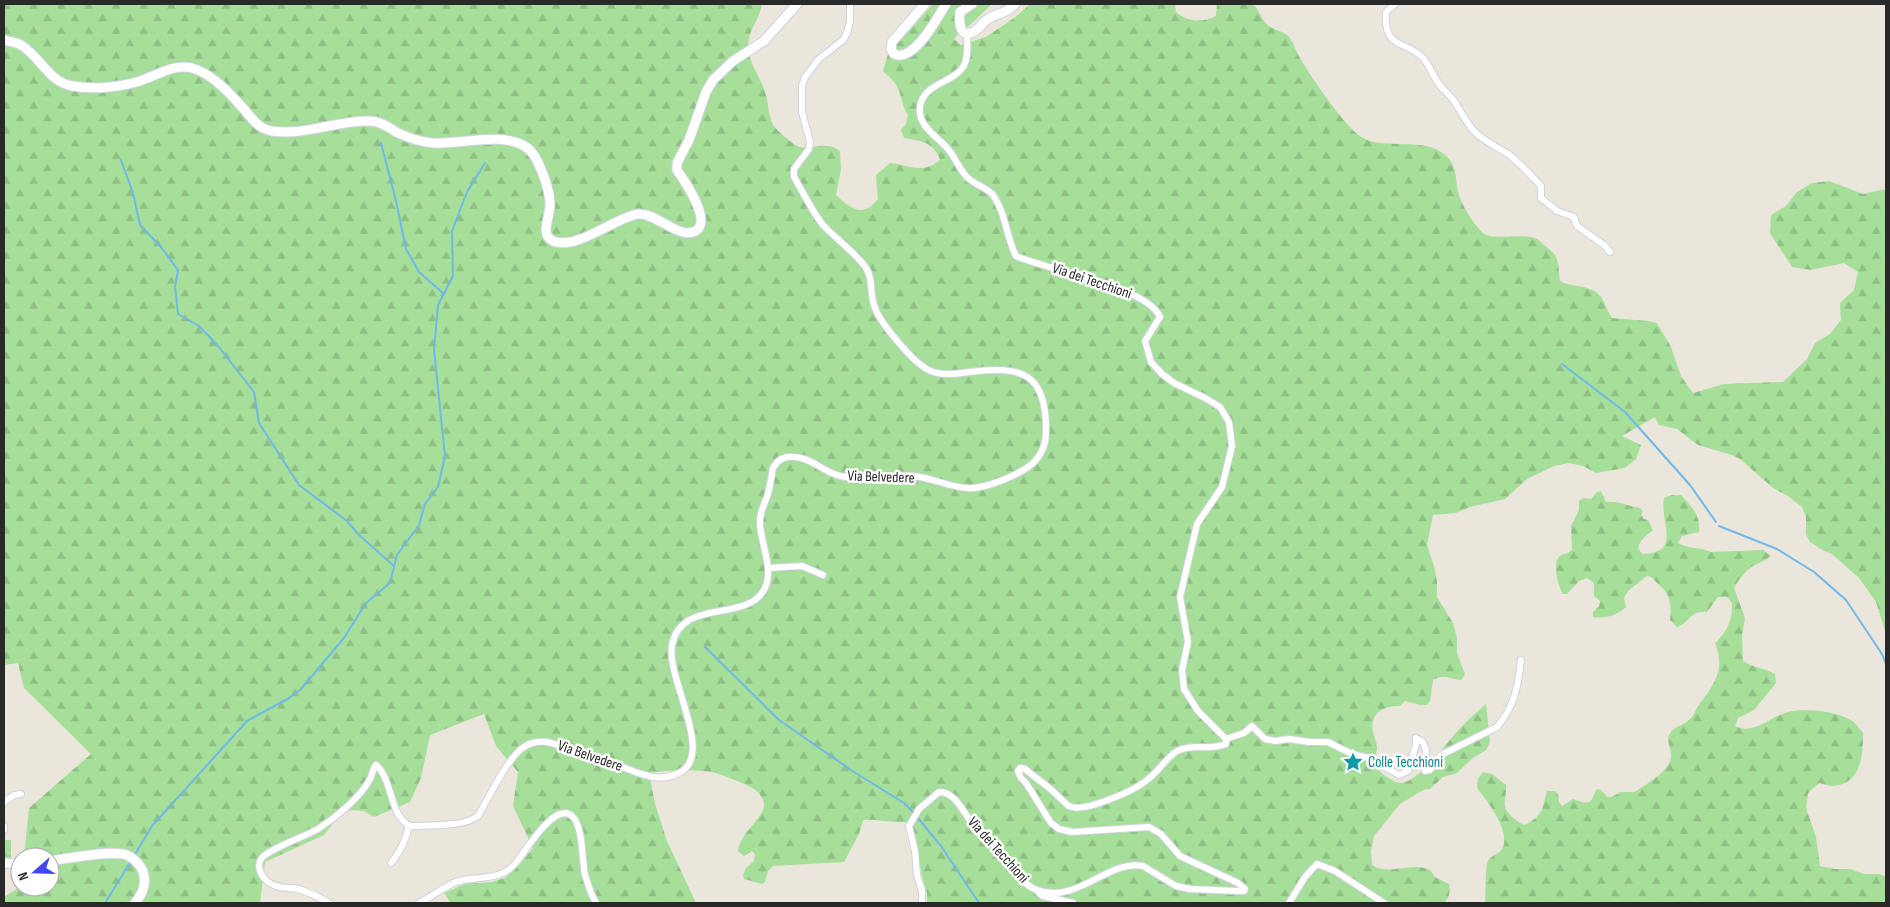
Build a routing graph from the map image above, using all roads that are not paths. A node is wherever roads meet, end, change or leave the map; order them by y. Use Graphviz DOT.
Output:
graph roads {
  1 [pos="797,4"];
  2 [pos="850,4"];
  3 [pos="925,4"];
  4 [pos="946,4"];
  5 [pos="972,4"];
  6 [pos="1015,4"];
  7 [pos="1395,4"];
  8 [pos="967,33"];
  9 [pos="4,40"];
  10 [pos="1610,252"];
  11 [pos="768,568"];
  12 [pos="823,575"];
  13 [pos="1521,660"];
  14 [pos="1226,739"];
  15 [pos="21,794"];
  16 [pos="4,802"];
  17 [pos="4,826"];
  18 [pos="409,826"];
  19 [pos="4,830"];
  20 [pos="60,860"];
  21 [pos="391,863"];
  22 [pos="1032,888"];
  23 [pos="135,903"];
  24 [pos="329,903"];
  25 [pos="419,903"];
  26 [pos="596,903"];
  27 [pos="922,903"];
  28 [pos="1073,903"];
  29 [pos="1290,903"];
  30 [pos="1384,903"];
  1 -- 9 [label="street"];
  2 -- 11 [label="street, Via Belvedere"];
  3 -- 4 [label="street"];
  5 -- 8 [label="street"];
  6 -- 8 [label="street"];
  7 -- 10 [label="street"];
  8 -- 14 [label="street, Via dei Tecchioni"];
  11 -- 12 [label="street"];
  11 -- 18 [label="street, Via Belvedere"];
  13 -- 14 [label="street"];
  14 -- 22 [label="street, Via dei Tecchioni"];
  15 -- 16 [label="street"];
  17 -- 19 [label="street"];
  18 -- 21 [label="street"];
  18 -- 24 [label="street"];
  20 -- 23 [label="street"];
  22 -- 27 [label="street, Via dei Tecchioni"];
  22 -- 28 [label="street"];
  25 -- 26 [label="street"];
  29 -- 30 [label="street"];
}
